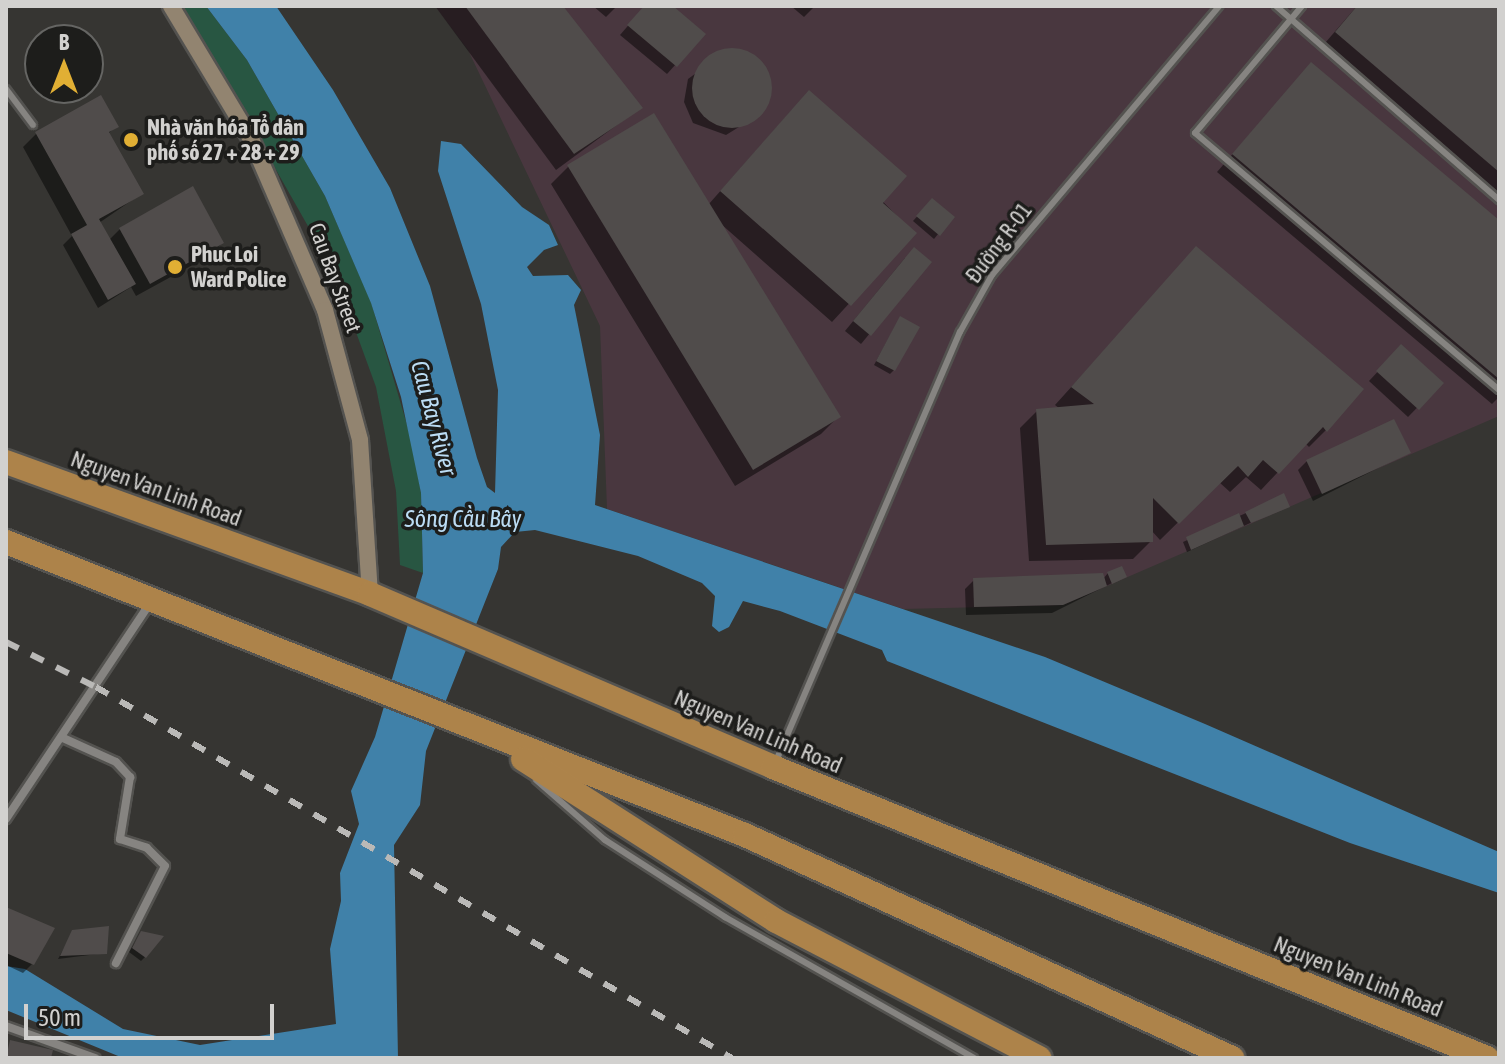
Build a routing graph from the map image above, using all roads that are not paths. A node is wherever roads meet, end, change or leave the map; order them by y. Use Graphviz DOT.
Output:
graph roads {
  1 [pos="171,6"];
  2 [pos="1219,6"];
  3 [pos="1276,6"];
  4 [pos="1302,6"];
  5 [pos="1291,19"];
  6 [pos="6,89"];
  7 [pos="33,125"];
  8 [pos="1499,200"];
  9 [pos="1499,390"];
  10 [pos="6,462"];
  11 [pos="6,542"];
  12 [pos="373,595"];
  13 [pos="151,601"];
  14 [pos="477,730"];
  15 [pos="63,738"];
  16 [pos="501,750"];
  17 [pos="512,760"];
  18 [pos="773,767"];
  19 [pos="6,819"];
  20 [pos="116,963"];
  21 [pos="7,1028"];
  22 [pos="95,1058"];
  23 [pos="974,1058"];
  24 [pos="1039,1058"];
  25 [pos="1232,1058"];
  26 [pos="1487,1058"];
  1 -- 12 [label="street, Cau Bay Street"];
  2 -- 18 [label="lane, Đường R-01"];
  3 -- 5 [label="lane"];
  4 -- 5 [label="lane"];
  5 -- 8 [label="lane"];
  5 -- 9 [label="lane"];
  6 -- 7 [label="lane"];
  10 -- 12 [label="highway, Nguyen Van Linh Road"];
  11 -- 13 [label="highway"];
  12 -- 18 [label="highway, Nguyen Van Linh Road"];
  13 -- 14 [label="highway"];
  13 -- 15 [label="street"];
  14 -- 16 [label="lane"];
  14 -- 24 [label="highway"];
  14 -- 25 [label="highway"];
  15 -- 19 [label="street"];
  15 -- 20 [label="street"];
  17 -- 23 [label="lane"];
  18 -- 26 [label="highway, Nguyen Van Linh Road"];
  21 -- 22 [label="street"];
}
